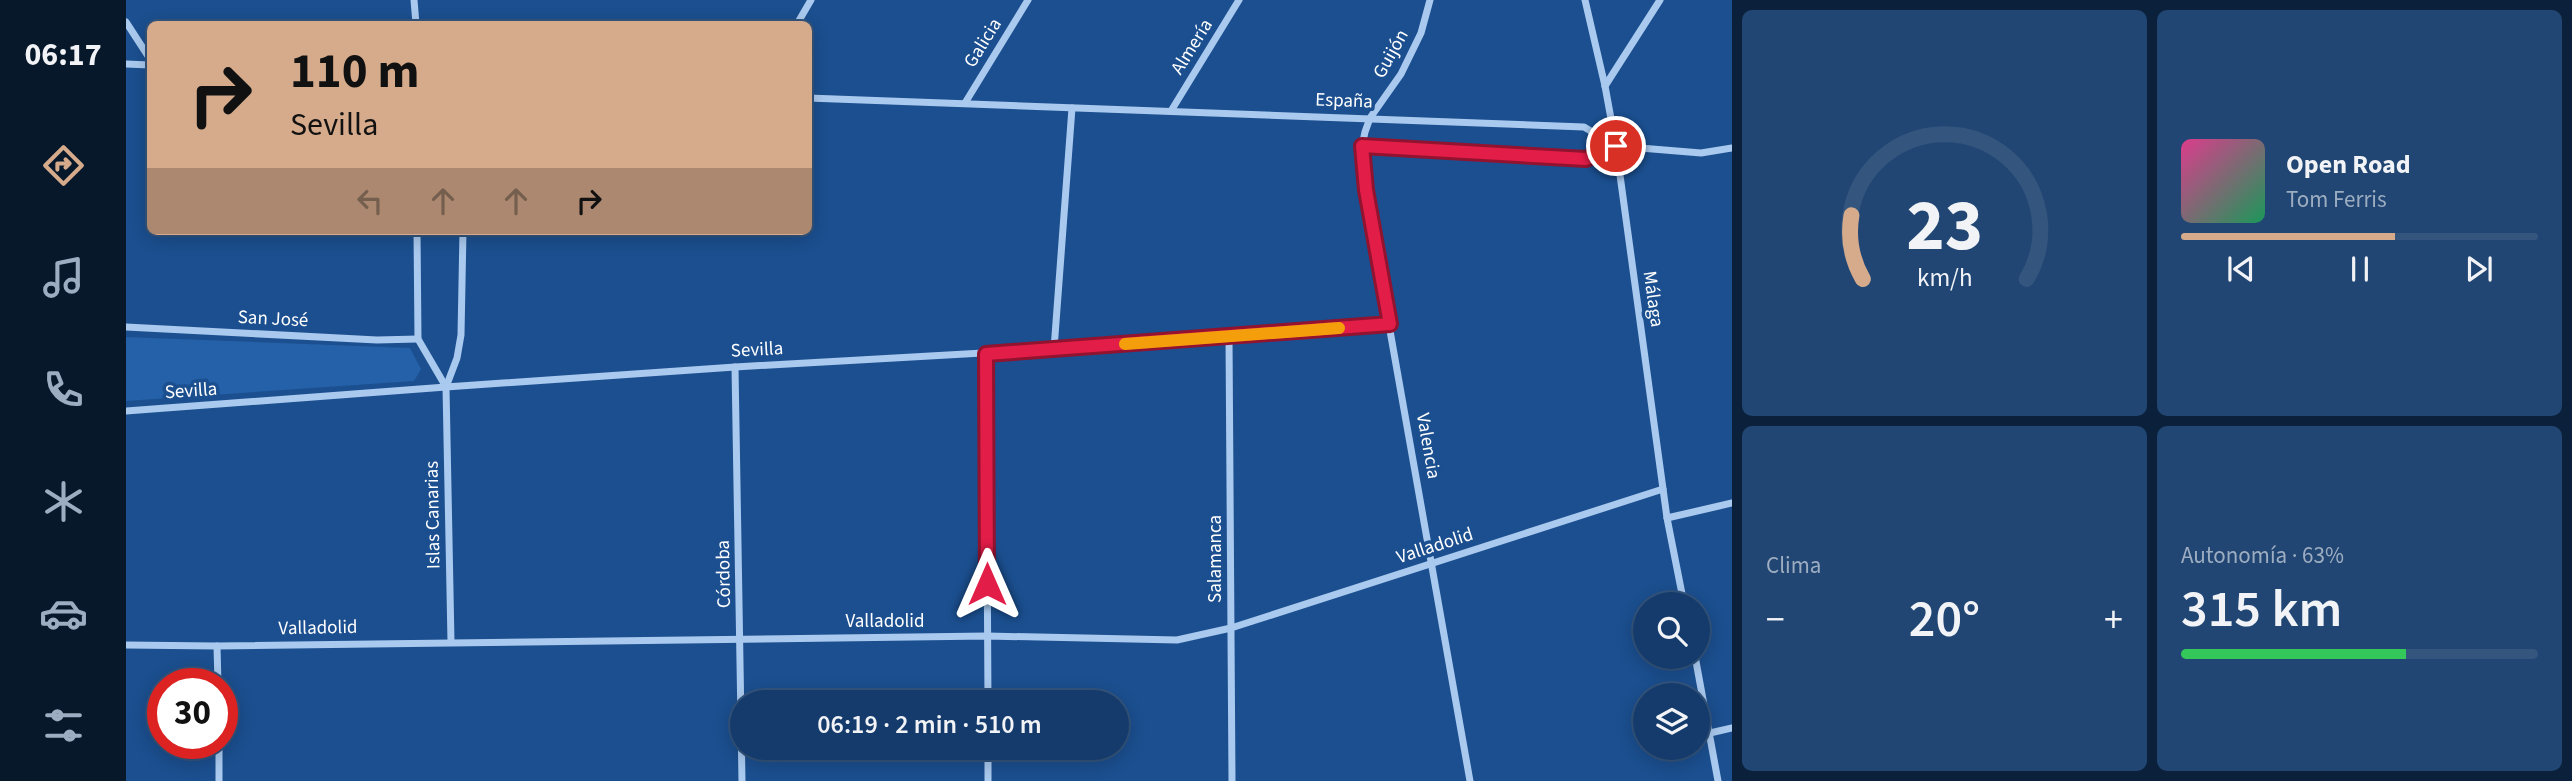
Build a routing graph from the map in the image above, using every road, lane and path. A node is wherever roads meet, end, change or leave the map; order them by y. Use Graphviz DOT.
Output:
graph roads {
  1 [pos="414,0"];
  2 [pos="811,0"];
  3 [pos="1028,0"];
  4 [pos="1239,0"];
  5 [pos="1430,0"];
  6 [pos="1585,0"];
  7 [pos="1660,0"];
  8 [pos="416,21"];
  9 [pos="799,21"];
  10 [pos="126,22"];
  11 [pos="147,54"];
  12 [pos="126,64"];
  13 [pos="147,65"];
  14 [pos="1605,86"];
  15 [pos="812,98"];
  16 [pos="965,103"];
  17 [pos="1072,108"];
  18 [pos="1171,111"];
  19 [pos="1370,118"];
  20 [pos="1362,146"];
  21 [pos="1616,146"];
  22 [pos="1732,148"];
  23 [pos="417,235"];
  24 [pos="463,235"];
  25 [pos="1390,324"];
  26 [pos="126,327"];
  27 [pos="1230,337"];
  28 [pos="418,339"];
  29 [pos="1054,349"];
  30 [pos="986,354"];
  31 [pos="736,367"];
  32 [pos="446,387"];
  33 [pos="126,411"];
  34 [pos="1663,489"];
  35 [pos="1732,503"];
  36 [pos="1667,518"];
  37 [pos="1433,563"];
  38 [pos="1682,592"];
  39 [pos="1231,628"];
  40 [pos="987,636"];
  41 [pos="741,638"];
  42 [pos="451,642"];
  43 [pos="126,645"];
  44 [pos="217,646"];
  45 [pos="218,668"];
  46 [pos="988,690"];
  47 [pos="1732,728"];
  48 [pos="1710,733"];
  49 [pos="219,759"];
  50 [pos="988,760"];
  51 [pos="219,781"];
  52 [pos="742,781"];
  53 [pos="988,781"];
  54 [pos="1231,781"];
  55 [pos="1470,781"];
  56 [pos="1717,781"];
  1 -- 8 [label="street"];
  2 -- 9 [label="street"];
  3 -- 16 [label="street, Galicia"];
  4 -- 18 [label="street, Almería"];
  5 -- 19 [label="street, Guijón"];
  6 -- 14 [label="street, Málaga"];
  7 -- 14 [label="street"];
  10 -- 11 [label="street"];
  12 -- 13 [label="street"];
  14 -- 21 [label="street, Málaga"];
  15 -- 16 [label="street, España"];
  16 -- 17 [label="street, España"];
  17 -- 18 [label="street, España"];
  17 -- 29 [label="street"];
  18 -- 19 [label="street, España"];
  19 -- 20 [label="street, Valencia"];
  19 -- 21 [label="street, España"];
  20 -- 21 [label="street"];
  20 -- 25 [label="street, Valencia"];
  21 -- 22 [label="street"];
  21 -- 34 [label="street, Málaga"];
  23 -- 28 [label="street, Islas Canarias"];
  24 -- 32 [label="street, Islas Canarias"];
  25 -- 27 [label="street, Sevilla"];
  25 -- 37 [label="street, Valencia"];
  26 -- 28 [label="street, San José"];
  27 -- 29 [label="street, Sevilla"];
  27 -- 39 [label="street, Salamanca"];
  28 -- 32 [label="street, Islas Canarias"];
  29 -- 30 [label="street, Sevilla"];
  30 -- 31 [label="street, Sevilla"];
  30 -- 40 [label="street"];
  31 -- 32 [label="street, Sevilla"];
  31 -- 41 [label="street, Córdoba"];
  32 -- 33 [label="street, Sevilla"];
  32 -- 42 [label="street, Islas Canarias"];
  34 -- 36 [label="street, Málaga"];
  34 -- 37 [label="street, Valladolid"];
  35 -- 36 [label="street"];
  36 -- 38 [label="street, Málaga"];
  37 -- 39 [label="street, Valladolid"];
  37 -- 55 [label="street, Valencia"];
  39 -- 40 [label="street, Valladolid"];
  39 -- 54 [label="street, Salamanca"];
  40 -- 41 [label="street, Valladolid"];
  40 -- 46 [label="street"];
  41 -- 42 [label="street, Valladolid"];
  41 -- 52 [label="street, Córdoba"];
  42 -- 44 [label="street, Valladolid"];
  43 -- 44 [label="street, Valladolid"];
  44 -- 45 [label="street"];
  47 -- 48 [label="street"];
  48 -- 56 [label="street"];
  49 -- 51 [label="street"];
  50 -- 53 [label="street"];
}
